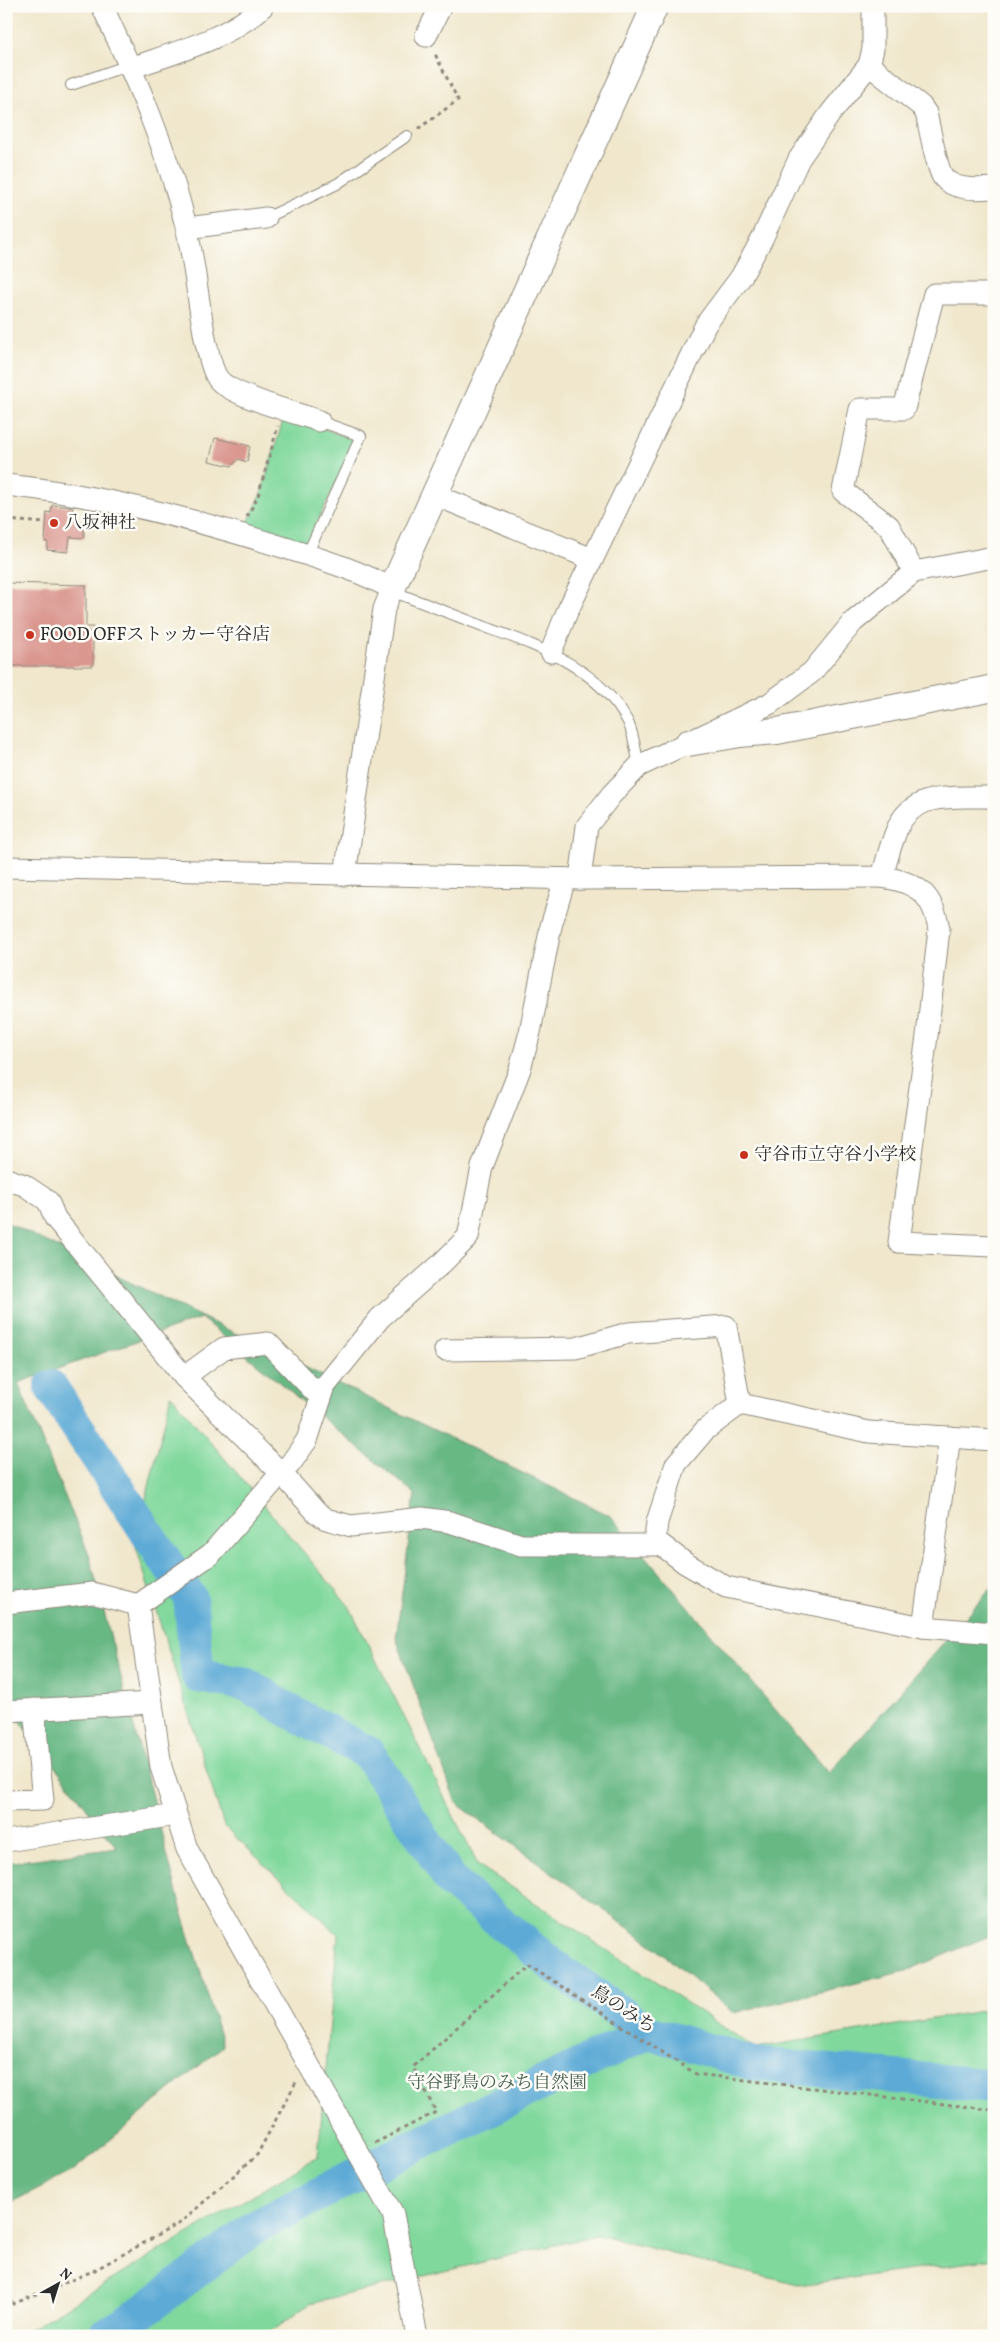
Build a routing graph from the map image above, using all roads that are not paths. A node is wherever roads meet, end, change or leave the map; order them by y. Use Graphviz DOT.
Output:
graph roads {
  1 [pos="102,6"];
  2 [pos="264,6"];
  3 [pos="441,6"];
  4 [pos="873,6"];
  5 [pos="651,8"];
  6 [pos="426,36"];
  7 [pos="869,65"];
  8 [pos="130,66"];
  9 [pos="71,85"];
  10 [pos="407,136"];
  11 [pos="994,188"];
  12 [pos="266,218"];
  13 [pos="187,228"];
  14 [pos="994,294"];
  15 [pos="319,421"];
  16 [pos="6,485"];
  17 [pos="435,495"];
  18 [pos="308,555"];
  19 [pos="994,557"];
  20 [pos="592,559"];
  21 [pos="914,572"];
  22 [pos="392,589"];
  23 [pos="550,652"];
  24 [pos="994,688"];
  25 [pos="688,743"];
  26 [pos="639,766"];
  27 [pos="994,797"];
  28 [pos="6,867"];
  29 [pos="345,875"];
  30 [pos="882,877"];
  31 [pos="573,879"];
  32 [pos="6,1179"];
  33 [pos="994,1246"];
  34 [pos="445,1350"];
  35 [pos="184,1377"];
  36 [pos="321,1398"];
  37 [pos="740,1404"];
  38 [pos="950,1436"];
  39 [pos="994,1440"];
  40 [pos="281,1473"];
  41 [pos="658,1545"];
  42 [pos="6,1602"];
  43 [pos="138,1605"];
  44 [pos="923,1627"];
  45 [pos="994,1633"];
  46 [pos="152,1703"];
  47 [pos="34,1709"];
  48 [pos="6,1711"];
  49 [pos="6,1801"];
  50 [pos="176,1815"];
  51 [pos="6,1840"];
  52 [pos="417,2336"];
  1 -- 8 [label="street"];
  2 -- 8 [label="street"];
  3 -- 6 [label="street"];
  4 -- 7 [label="street"];
  5 -- 17 [label="street"];
  7 -- 11 [label="street"];
  7 -- 20 [label="street"];
  8 -- 9 [label="lane"];
  8 -- 13 [label="street"];
  10 -- 12 [label="lane"];
  12 -- 13 [label="street"];
  13 -- 15 [label="street"];
  14 -- 21 [label="street"];
  15 -- 18 [label="lane"];
  16 -- 18 [label="street"];
  17 -- 20 [label="street"];
  17 -- 22 [label="street"];
  18 -- 22 [label="street"];
  19 -- 21 [label="street"];
  20 -- 23 [label="street"];
  21 -- 25 [label="street"];
  22 -- 23 [label="lane"];
  22 -- 29 [label="street"];
  23 -- 26 [label="lane"];
  24 -- 25 [label="street"];
  25 -- 26 [label="street"];
  26 -- 31 [label="street"];
  27 -- 30 [label="street"];
  28 -- 29 [label="street"];
  29 -- 31 [label="street"];
  30 -- 31 [label="street"];
  30 -- 33 [label="street"];
  31 -- 36 [label="street"];
  32 -- 35 [label="street"];
  34 -- 37 [label="street"];
  35 -- 36 [label="street"];
  35 -- 40 [label="street"];
  36 -- 40 [label="street"];
  37 -- 38 [label="street"];
  37 -- 41 [label="street"];
  38 -- 39 [label="street"];
  38 -- 44 [label="street"];
  40 -- 41 [label="street"];
  40 -- 43 [label="street"];
  41 -- 44 [label="street"];
  42 -- 43 [label="street"];
  43 -- 46 [label="street"];
  44 -- 45 [label="street"];
  46 -- 47 [label="street"];
  46 -- 50 [label="street"];
  47 -- 48 [label="street"];
  47 -- 49 [label="street"];
  50 -- 51 [label="street"];
  50 -- 52 [label="street"];
}
